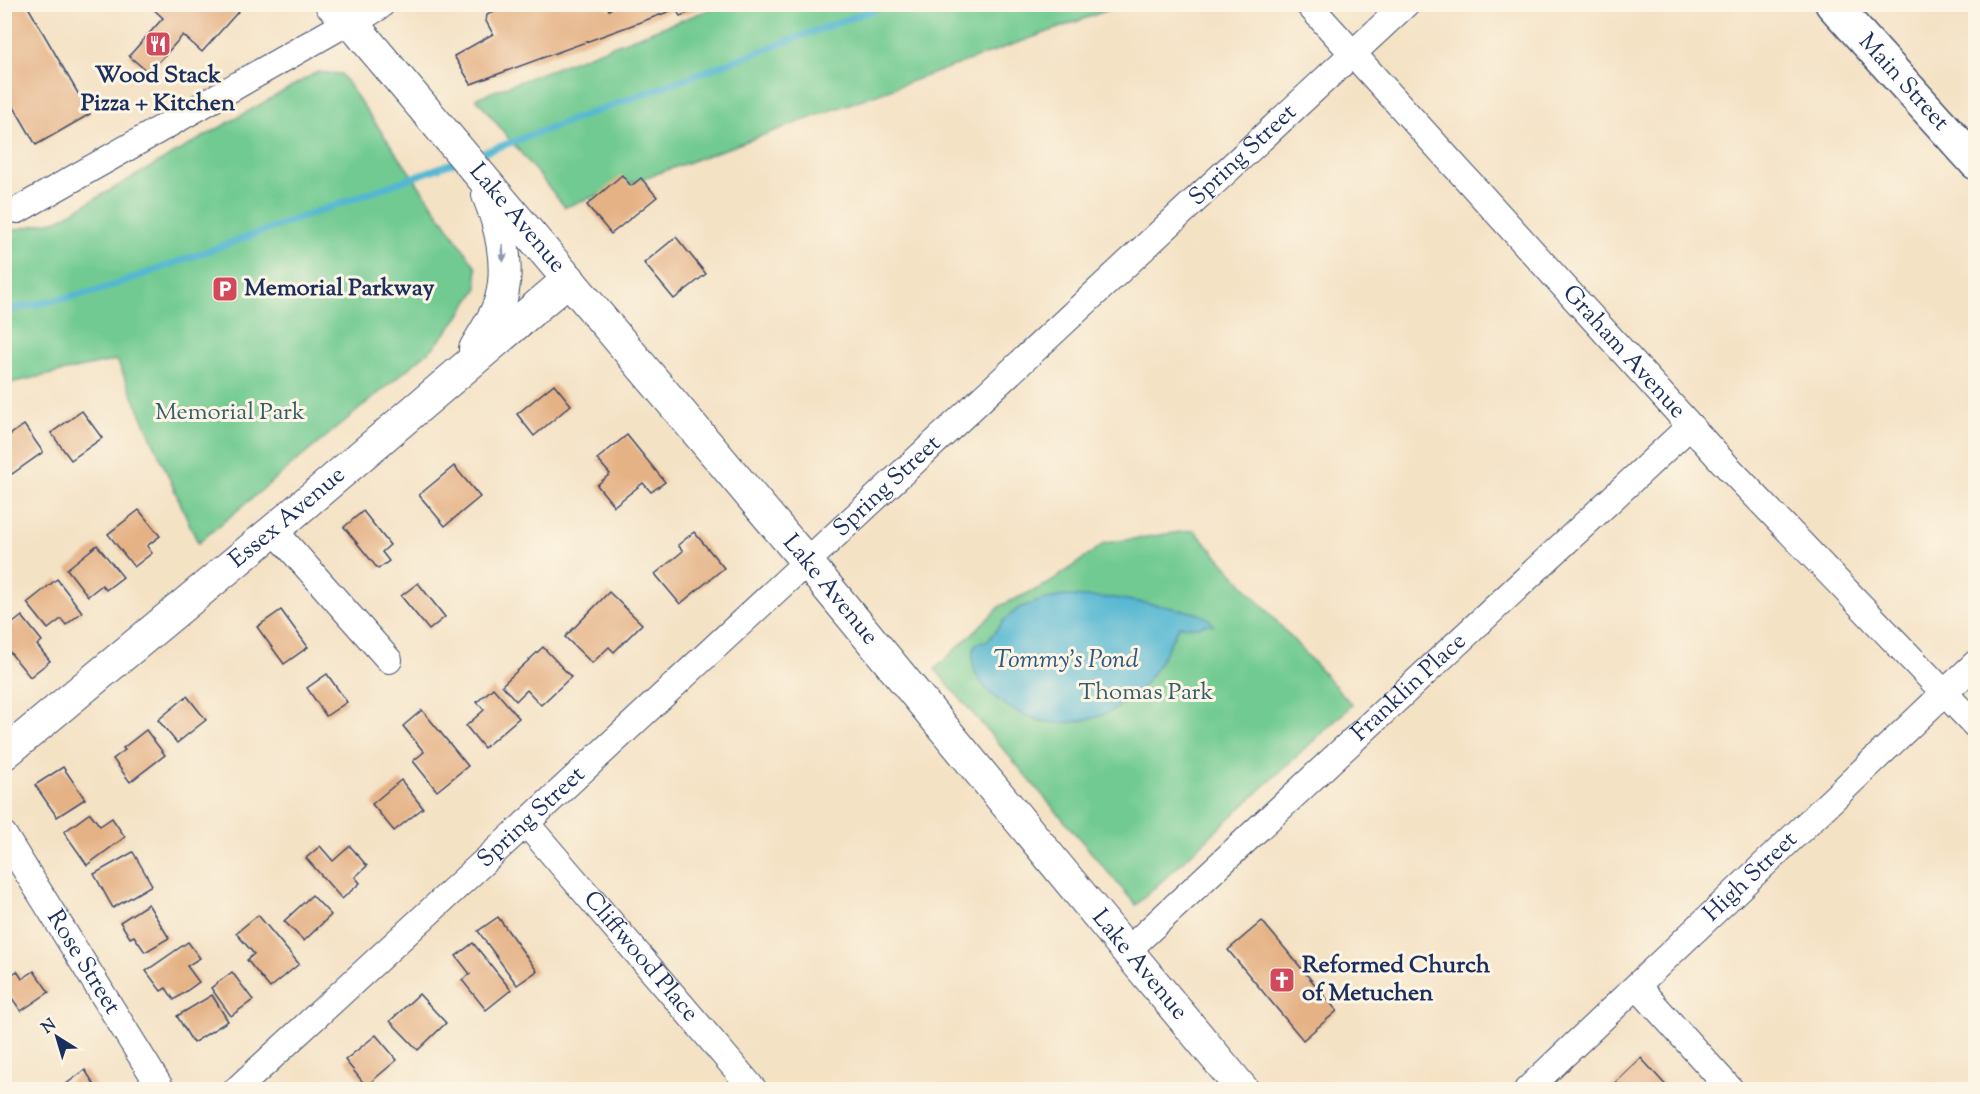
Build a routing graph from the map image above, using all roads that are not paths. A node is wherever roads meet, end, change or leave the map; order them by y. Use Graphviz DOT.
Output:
graph roads {
  1 [pos="378,4"];
  2 [pos="1308,4"];
  3 [pos="1406,4"];
  4 [pos="1832,4"];
  5 [pos="340,13"];
  6 [pos="1353,52"];
  7 [pos="1976,163"];
  8 [pos="480,178"];
  9 [pos="18,210"];
  10 [pos="568,279"];
  11 [pos="464,368"];
  12 [pos="1690,426"];
  13 [pos="274,530"];
  14 [pos="806,561"];
  15 [pos="388,660"];
  16 [pos="1976,663"];
  17 [pos="1944,693"];
  18 [pos="1976,726"];
  19 [pos="4,754"];
  20 [pos="526,823"];
  21 [pos="4,835"];
  22 [pos="1127,951"];
  23 [pos="1638,986"];
  24 [pos="162,1089"];
  25 [pos="236,1089"];
  26 [pos="754,1089"];
  27 [pos="1243,1089"];
  28 [pos="1527,1089"];
  29 [pos="1731,1089"];
  1 -- 5 [label="street"];
  2 -- 6 [label="street, Graham Avenue"];
  3 -- 6 [label="street, Spring Street"];
  4 -- 7 [label="main road, Main Street"];
  5 -- 8 [label="street, Lake Avenue"];
  5 -- 9 [label="street"];
  6 -- 12 [label="street, Graham Avenue"];
  6 -- 14 [label="street, Spring Street"];
  8 -- 10 [label="street, Lake Avenue"];
  8 -- 11 [label="street, one-way"];
  10 -- 11 [label="street, Essex Avenue"];
  10 -- 14 [label="street, Lake Avenue"];
  11 -- 13 [label="street, Essex Avenue"];
  12 -- 17 [label="street, Graham Avenue"];
  12 -- 22 [label="street, Franklin Place"];
  13 -- 15 [label="street"];
  13 -- 19 [label="street, Essex Avenue"];
  14 -- 20 [label="street, Spring Street"];
  14 -- 22 [label="street, Lake Avenue"];
  16 -- 17 [label="street, High Street"];
  17 -- 18 [label="street, Graham Avenue"];
  17 -- 23 [label="street, High Street"];
  20 -- 25 [label="street, Spring Street"];
  20 -- 26 [label="street, Cliffwood Place"];
  21 -- 24 [label="street, Rose Street"];
  22 -- 27 [label="street, Lake Avenue"];
  23 -- 28 [label="street, High Street"];
  23 -- 29 [label="street"];
}
